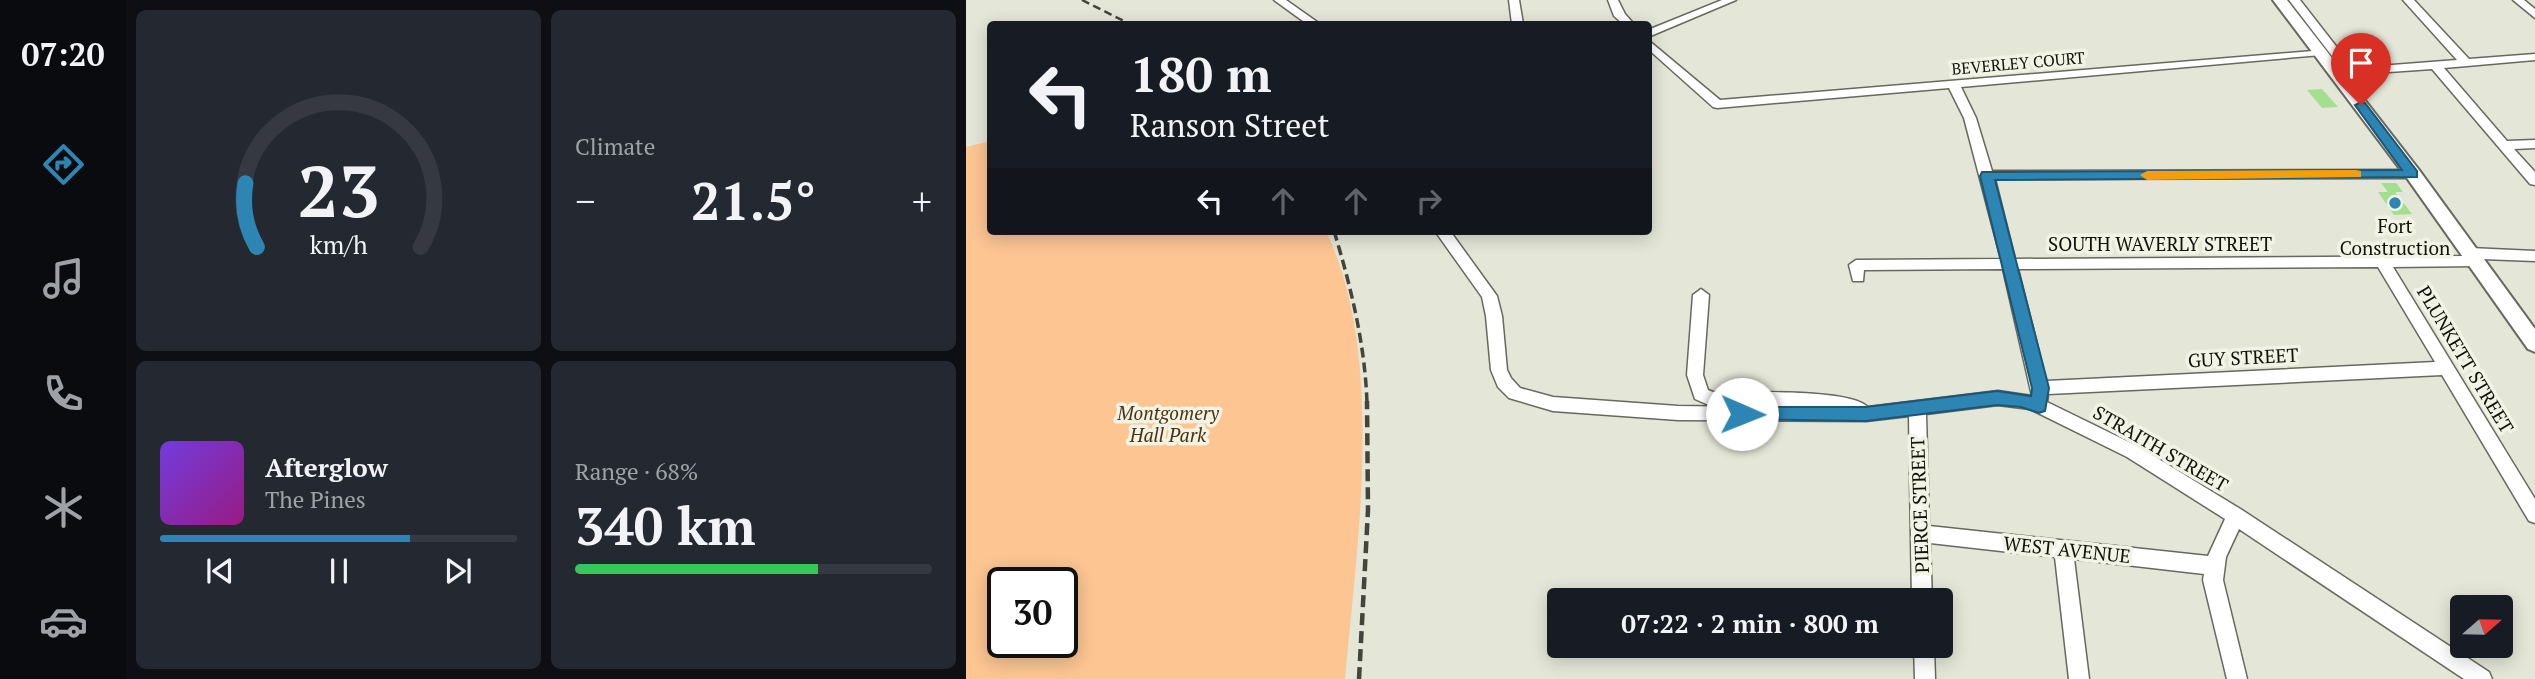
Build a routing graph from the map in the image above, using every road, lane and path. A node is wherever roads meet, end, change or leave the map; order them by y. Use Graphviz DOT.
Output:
graph roads {
  1 [pos="1279,0"];
  2 [pos="1514,0"];
  3 [pos="1613,0"];
  4 [pos="1731,0"];
  5 [pos="2280,0"];
  6 [pos="2294,0"];
  7 [pos="2408,0"];
  8 [pos="2518,0"];
  9 [pos="2535,15"];
  10 [pos="1310,21"];
  11 [pos="1518,21"];
  12 [pos="1626,21"];
  13 [pos="1652,32"];
  14 [pos="1652,47"];
  15 [pos="2321,52"];
  16 [pos="2535,58"];
  17 [pos="2466,62"];
  18 [pos="2435,65"];
  19 [pos="2343,72"];
  20 [pos="1955,85"];
  21 [pos="2503,145"];
  22 [pos="2535,145"];
  23 [pos="2413,174"];
  24 [pos="1987,176"];
  25 [pos="2535,181"];
  26 [pos="1445,235"];
  27 [pos="2535,256"];
  28 [pos="2473,257"];
  29 [pos="2382,261"];
  30 [pos="2010,264"];
  31 [pos="1858,277"];
  32 [pos="1701,295"];
  33 [pos="2535,344"];
  34 [pos="2447,368"];
  35 [pos="2040,397"];
  36 [pos="1917,409"];
  37 [pos="1866,414"];
  38 [pos="2535,515"];
  39 [pos="2236,516"];
  40 [pos="1920,533"];
  41 [pos="2063,548"];
  42 [pos="2214,566"];
  43 [pos="1922,588"];
  44 [pos="1924,658"];
  45 [pos="1925,679"];
  46 [pos="2080,679"];
  47 [pos="2237,679"];
  48 [pos="2482,679"];
  1 -- 10 [label="street"];
  2 -- 11 [label="street"];
  3 -- 12 [label="street"];
  4 -- 13 [label="street"];
  5 -- 15 [label="main road"];
  6 -- 19 [label="street"];
  7 -- 17 [label="street"];
  8 -- 9 [label="street"];
  14 -- 20 [label="street, BEVERLEY COURT"];
  15 -- 19 [label="main road"];
  15 -- 20 [label="street, BEVERLEY COURT"];
  16 -- 17 [label="street"];
  17 -- 18 [label="street"];
  18 -- 19 [label="street"];
  18 -- 21 [label="street"];
  19 -- 23 [label="main road"];
  20 -- 24 [label="street"];
  21 -- 22 [label="street"];
  21 -- 25 [label="street"];
  23 -- 24 [label="street"];
  23 -- 28 [label="main road"];
  24 -- 30 [label="street"];
  26 -- 37 [label="street, STRAITH STREET"];
  27 -- 28 [label="street, SOUTH WAVERLY STREET"];
  28 -- 29 [label="street, SOUTH WAVERLY STREET"];
  28 -- 33 [label="main road"];
  29 -- 30 [label="street, SOUTH WAVERLY STREET"];
  29 -- 34 [label="street, PLUNKETT STREET"];
  30 -- 31 [label="street, SOUTH WAVERLY STREET"];
  30 -- 35 [label="street"];
  32 -- 37 [label="street"];
  34 -- 35 [label="street, GUY STREET"];
  34 -- 38 [label="street, PLUNKETT STREET"];
  35 -- 36 [label="street, STRAITH STREET"];
  35 -- 39 [label="street, STRAITH STREET"];
  36 -- 37 [label="street, STRAITH STREET"];
  36 -- 40 [label="street, PIERCE STREET"];
  39 -- 42 [label="street"];
  39 -- 48 [label="street, STRAITH STREET"];
  40 -- 41 [label="street, WEST AVENUE"];
  40 -- 43 [label="street, PIERCE STREET"];
  41 -- 42 [label="street, WEST AVENUE"];
  41 -- 46 [label="street"];
  42 -- 47 [label="street"];
  44 -- 45 [label="street"];
}
